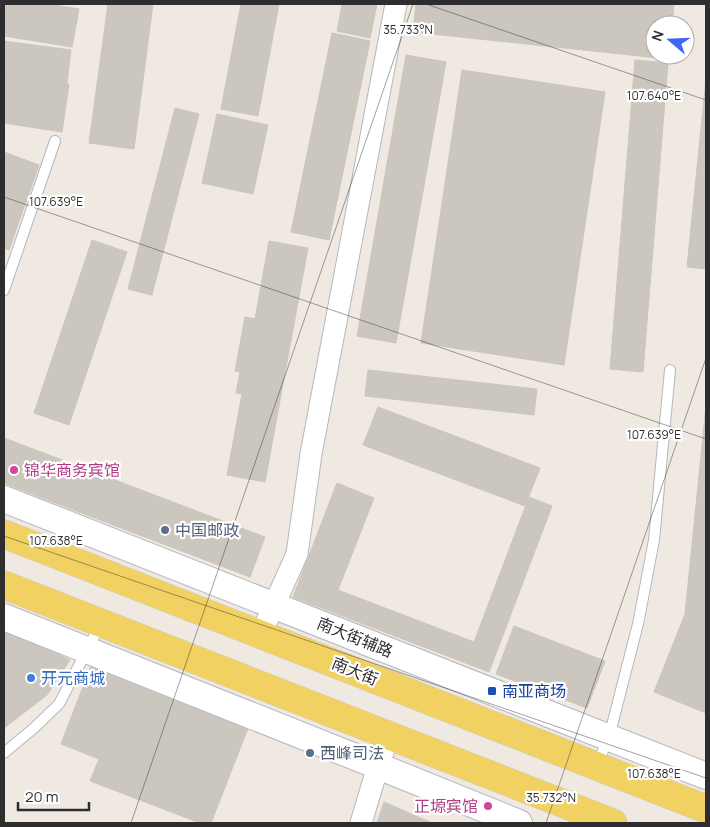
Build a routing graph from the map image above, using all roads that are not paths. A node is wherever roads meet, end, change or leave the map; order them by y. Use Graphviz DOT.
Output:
graph roads {
  1 [pos="396,4"];
  2 [pos="55,141"];
  3 [pos="4,290"];
  4 [pos="670,370"];
  5 [pos="4,499"];
  6 [pos="4,534"];
  7 [pos="4,585"];
  8 [pos="274,605"];
  9 [pos="4,617"];
  10 [pos="100,624"];
  11 [pos="260,634"];
  12 [pos="87,650"];
  13 [pos="389,736"];
  14 [pos="609,737"];
  15 [pos="4,753"];
  16 [pos="378,766"];
  17 [pos="597,766"];
  18 [pos="706,776"];
  19 [pos="706,809"];
  20 [pos="361,823"];
  21 [pos="519,823"];
  22 [pos="614,823"];
  1 -- 8 [label="street"];
  2 -- 3 [label="lane"];
  4 -- 14 [label="lane"];
  5 -- 8 [label="street, 南大街辅路"];
  6 -- 11 [label="main road, 南大街"];
  7 -- 10 [label="main road"];
  8 -- 11 [label="street"];
  8 -- 14 [label="street, 南大街辅路"];
  9 -- 12 [label="street"];
  10 -- 12 [label="lane"];
  10 -- 13 [label="main road"];
  11 -- 17 [label="main road, 南大街"];
  12 -- 15 [label="lane"];
  12 -- 16 [label="street"];
  13 -- 16 [label="street"];
  13 -- 22 [label="main road"];
  14 -- 17 [label="lane"];
  14 -- 18 [label="street, 南大街辅路"];
  16 -- 20 [label="street"];
  16 -- 21 [label="street"];
  17 -- 19 [label="main road, 南大街"];
}
